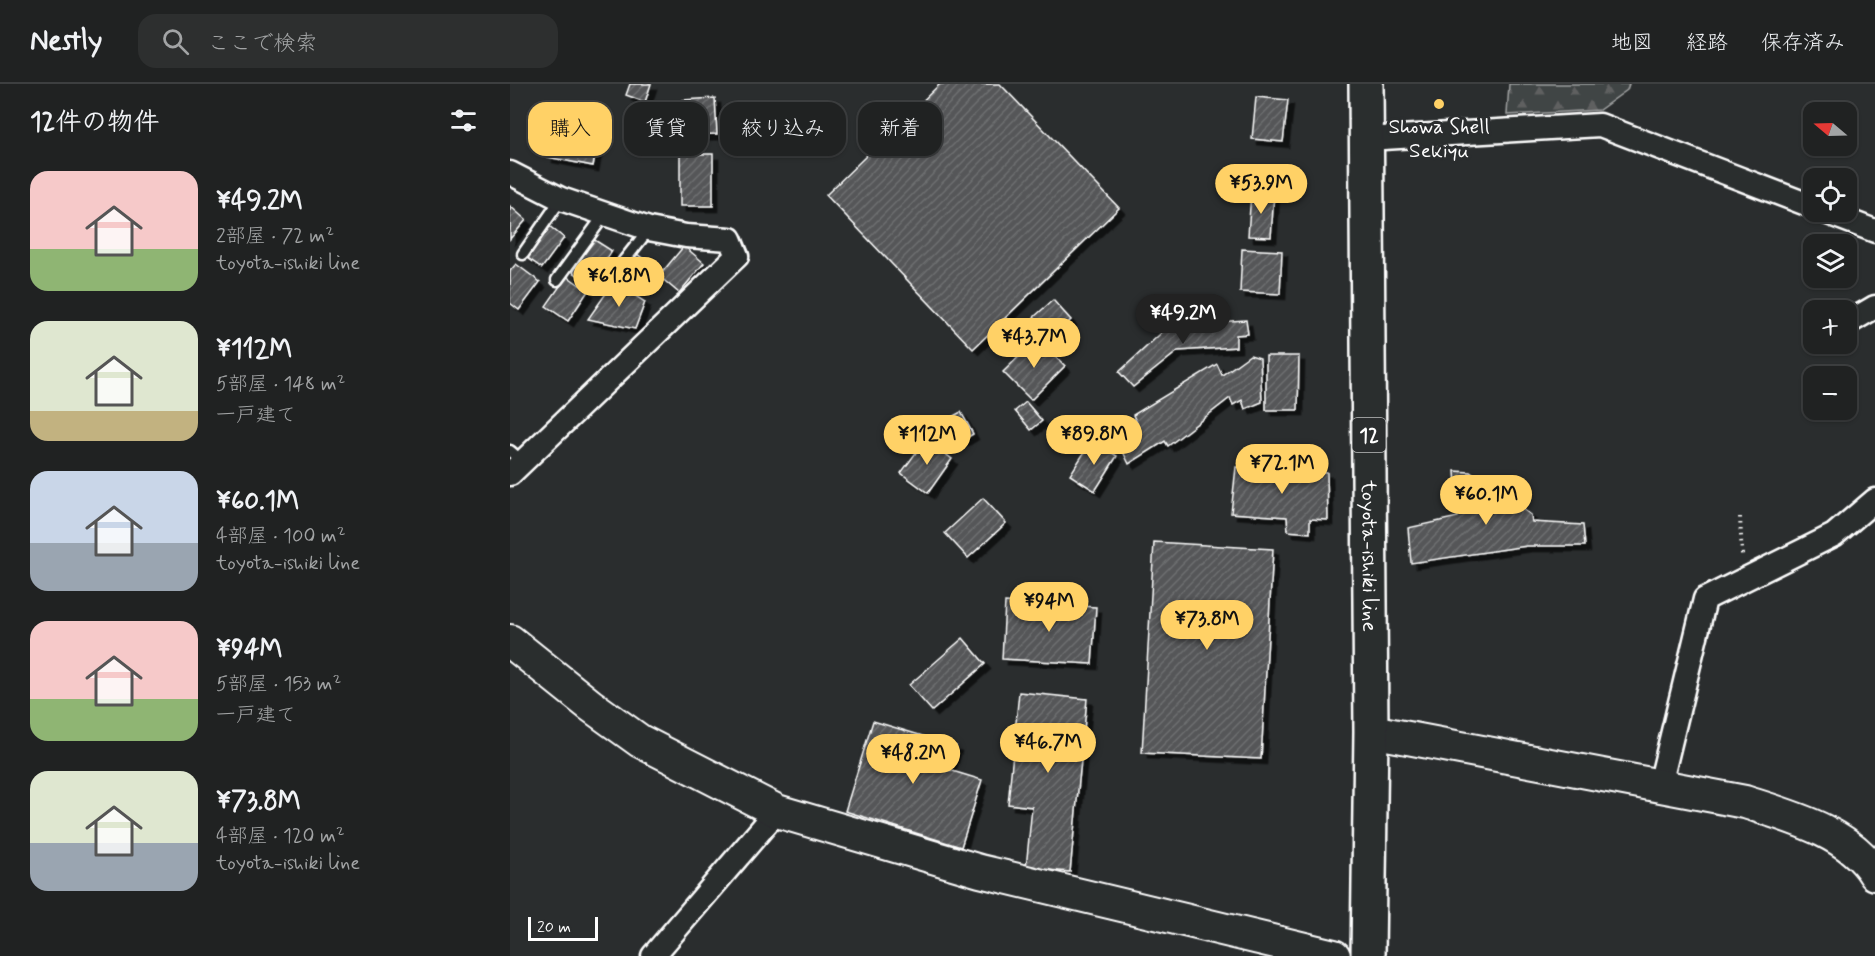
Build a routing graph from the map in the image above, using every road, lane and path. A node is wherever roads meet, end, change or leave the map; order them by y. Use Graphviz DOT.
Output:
graph roads {
  1 [pos="1366,84"];
  2 [pos="1366,139"];
  3 [pos="512,179"];
  4 [pos="561,199"];
  5 [pos="1803,203"];
  6 [pos="605,214"];
  7 [pos="1851,222"];
  8 [pos="649,229"];
  9 [pos="1875,231"];
  10 [pos="523,254"];
  11 [pos="623,262"];
  12 [pos="557,280"];
  13 [pos="1875,306"];
  14 [pos="1857,317"];
  15 [pos="514,462"];
  16 [pos="1875,500"];
  17 [pos="1740,517"];
  18 [pos="1744,580"];
  19 [pos="510,641"];
  20 [pos="1371,731"];
  21 [pos="1660,785"];
  22 [pos="777,811"];
  23 [pos="1875,874"];
  24 [pos="653,956"];
  25 [pos="1334,956"];
  26 [pos="1368,956"];
  1 -- 2 [label="main road, toyota-ishiki line / 12"];
  2 -- 5 [label="street"];
  2 -- 20 [label="main road, toyota-ishiki line / 12"];
  3 -- 4 [label="street"];
  4 -- 6 [label="street"];
  4 -- 10 [label="lane"];
  6 -- 8 [label="street"];
  6 -- 12 [label="lane"];
  7 -- 9 [label="street"];
  8 -- 11 [label="lane"];
  8 -- 15 [label="street"];
  13 -- 14 [label="street"];
  16 -- 18 [label="street"];
  17 -- 18 [label="path"];
  18 -- 21 [label="street"];
  19 -- 22 [label="street"];
  20 -- 21 [label="street"];
  20 -- 26 [label="main road, toyota-ishiki line / 12"];
  21 -- 23 [label="street"];
  22 -- 24 [label="street"];
  22 -- 25 [label="street"];
}
